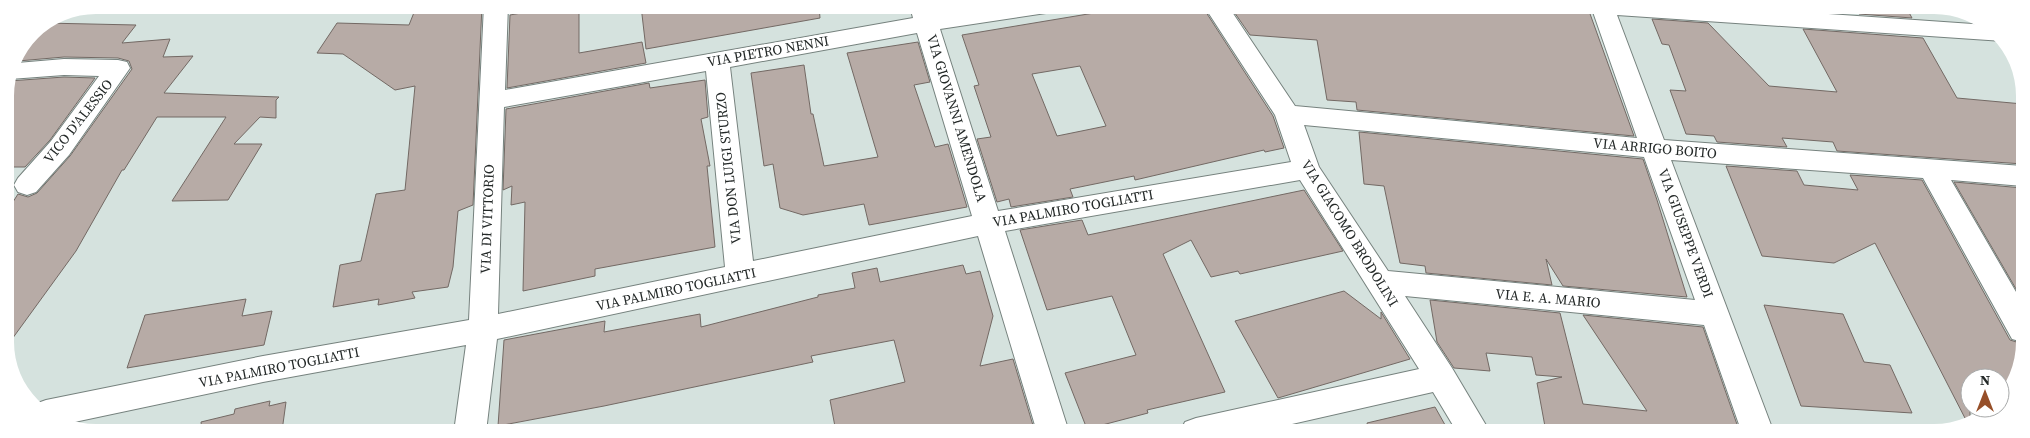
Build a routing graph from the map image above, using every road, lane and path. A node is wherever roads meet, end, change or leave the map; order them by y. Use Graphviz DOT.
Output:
graph roads {
  1 [pos="496,14"];
  2 [pos="938,14"];
  3 [pos="1221,14"];
  4 [pos="1605,14"];
  5 [pos="1716,14"];
  6 [pos="925,15"];
  7 [pos="1986,33"];
  8 [pos="716,60"];
  9 [pos="18,72"];
  10 [pos="491,101"];
  11 [pos="1287,114"];
  12 [pos="1656,149"];
  13 [pos="1307,169"];
  14 [pos="1931,170"];
  15 [pos="2016,176"];
  16 [pos="27,185"];
  17 [pos="988,223"];
  18 [pos="740,275"];
  19 [pos="1380,282"];
  20 [pos="1716,314"];
  21 [pos="2016,318"];
  22 [pos="483,330"];
  23 [pos="1441,377"];
  24 [pos="54,412"];
  25 [pos="471,424"];
  26 [pos="1051,424"];
  27 [pos="1232,424"];
  28 [pos="1469,424"];
  29 [pos="1755,424"];
  1 -- 10 [label="street, VIA DI VITTORIO"];
  2 -- 6 [label="street, VIA PIETRO NENNI"];
  3 -- 11 [label="street, VIA GIACOMO BRODOLINI"];
  4 -- 12 [label="street, VIA GIUSEPPE VERDI"];
  5 -- 7 [label="street"];
  6 -- 8 [label="street, VIA PIETRO NENNI"];
  6 -- 17 [label="street, VIA GIOVANNI AMENDOLA"];
  8 -- 10 [label="street, VIA PIETRO NENNI"];
  8 -- 18 [label="street, VIA DON LUIGI STURZO"];
  9 -- 16 [label="street, VICO D'ALESSIO"];
  10 -- 22 [label="street, VIA DI VITTORIO"];
  11 -- 12 [label="street, VIA ARRIGO BOITO"];
  11 -- 13 [label="street, VIA GIACOMO BRODOLINI"];
  12 -- 14 [label="street, VIA ARRIGO BOITO"];
  12 -- 20 [label="street, VIA GIUSEPPE VERDI"];
  13 -- 17 [label="street, VIA PALMIRO TOGLIATTI"];
  13 -- 19 [label="street, VIA GIACOMO BRODOLINI"];
  14 -- 15 [label="street, VIA ARRIGO BOITO"];
  14 -- 21 [label="street"];
  17 -- 18 [label="street, VIA PALMIRO TOGLIATTI"];
  17 -- 26 [label="street, VIA GIOVANNI AMENDOLA"];
  18 -- 22 [label="street, VIA PALMIRO TOGLIATTI"];
  19 -- 20 [label="street, VIA E. A. MARIO"];
  19 -- 23 [label="street, VIA GIACOMO BRODOLINI"];
  20 -- 29 [label="street, VIA GIUSEPPE VERDI"];
  22 -- 24 [label="street, VIA PALMIRO TOGLIATTI"];
  22 -- 25 [label="street, VIA DI VITTORIO"];
  23 -- 27 [label="street"];
  23 -- 28 [label="street, VIA GIACOMO BRODOLINI"];
}
